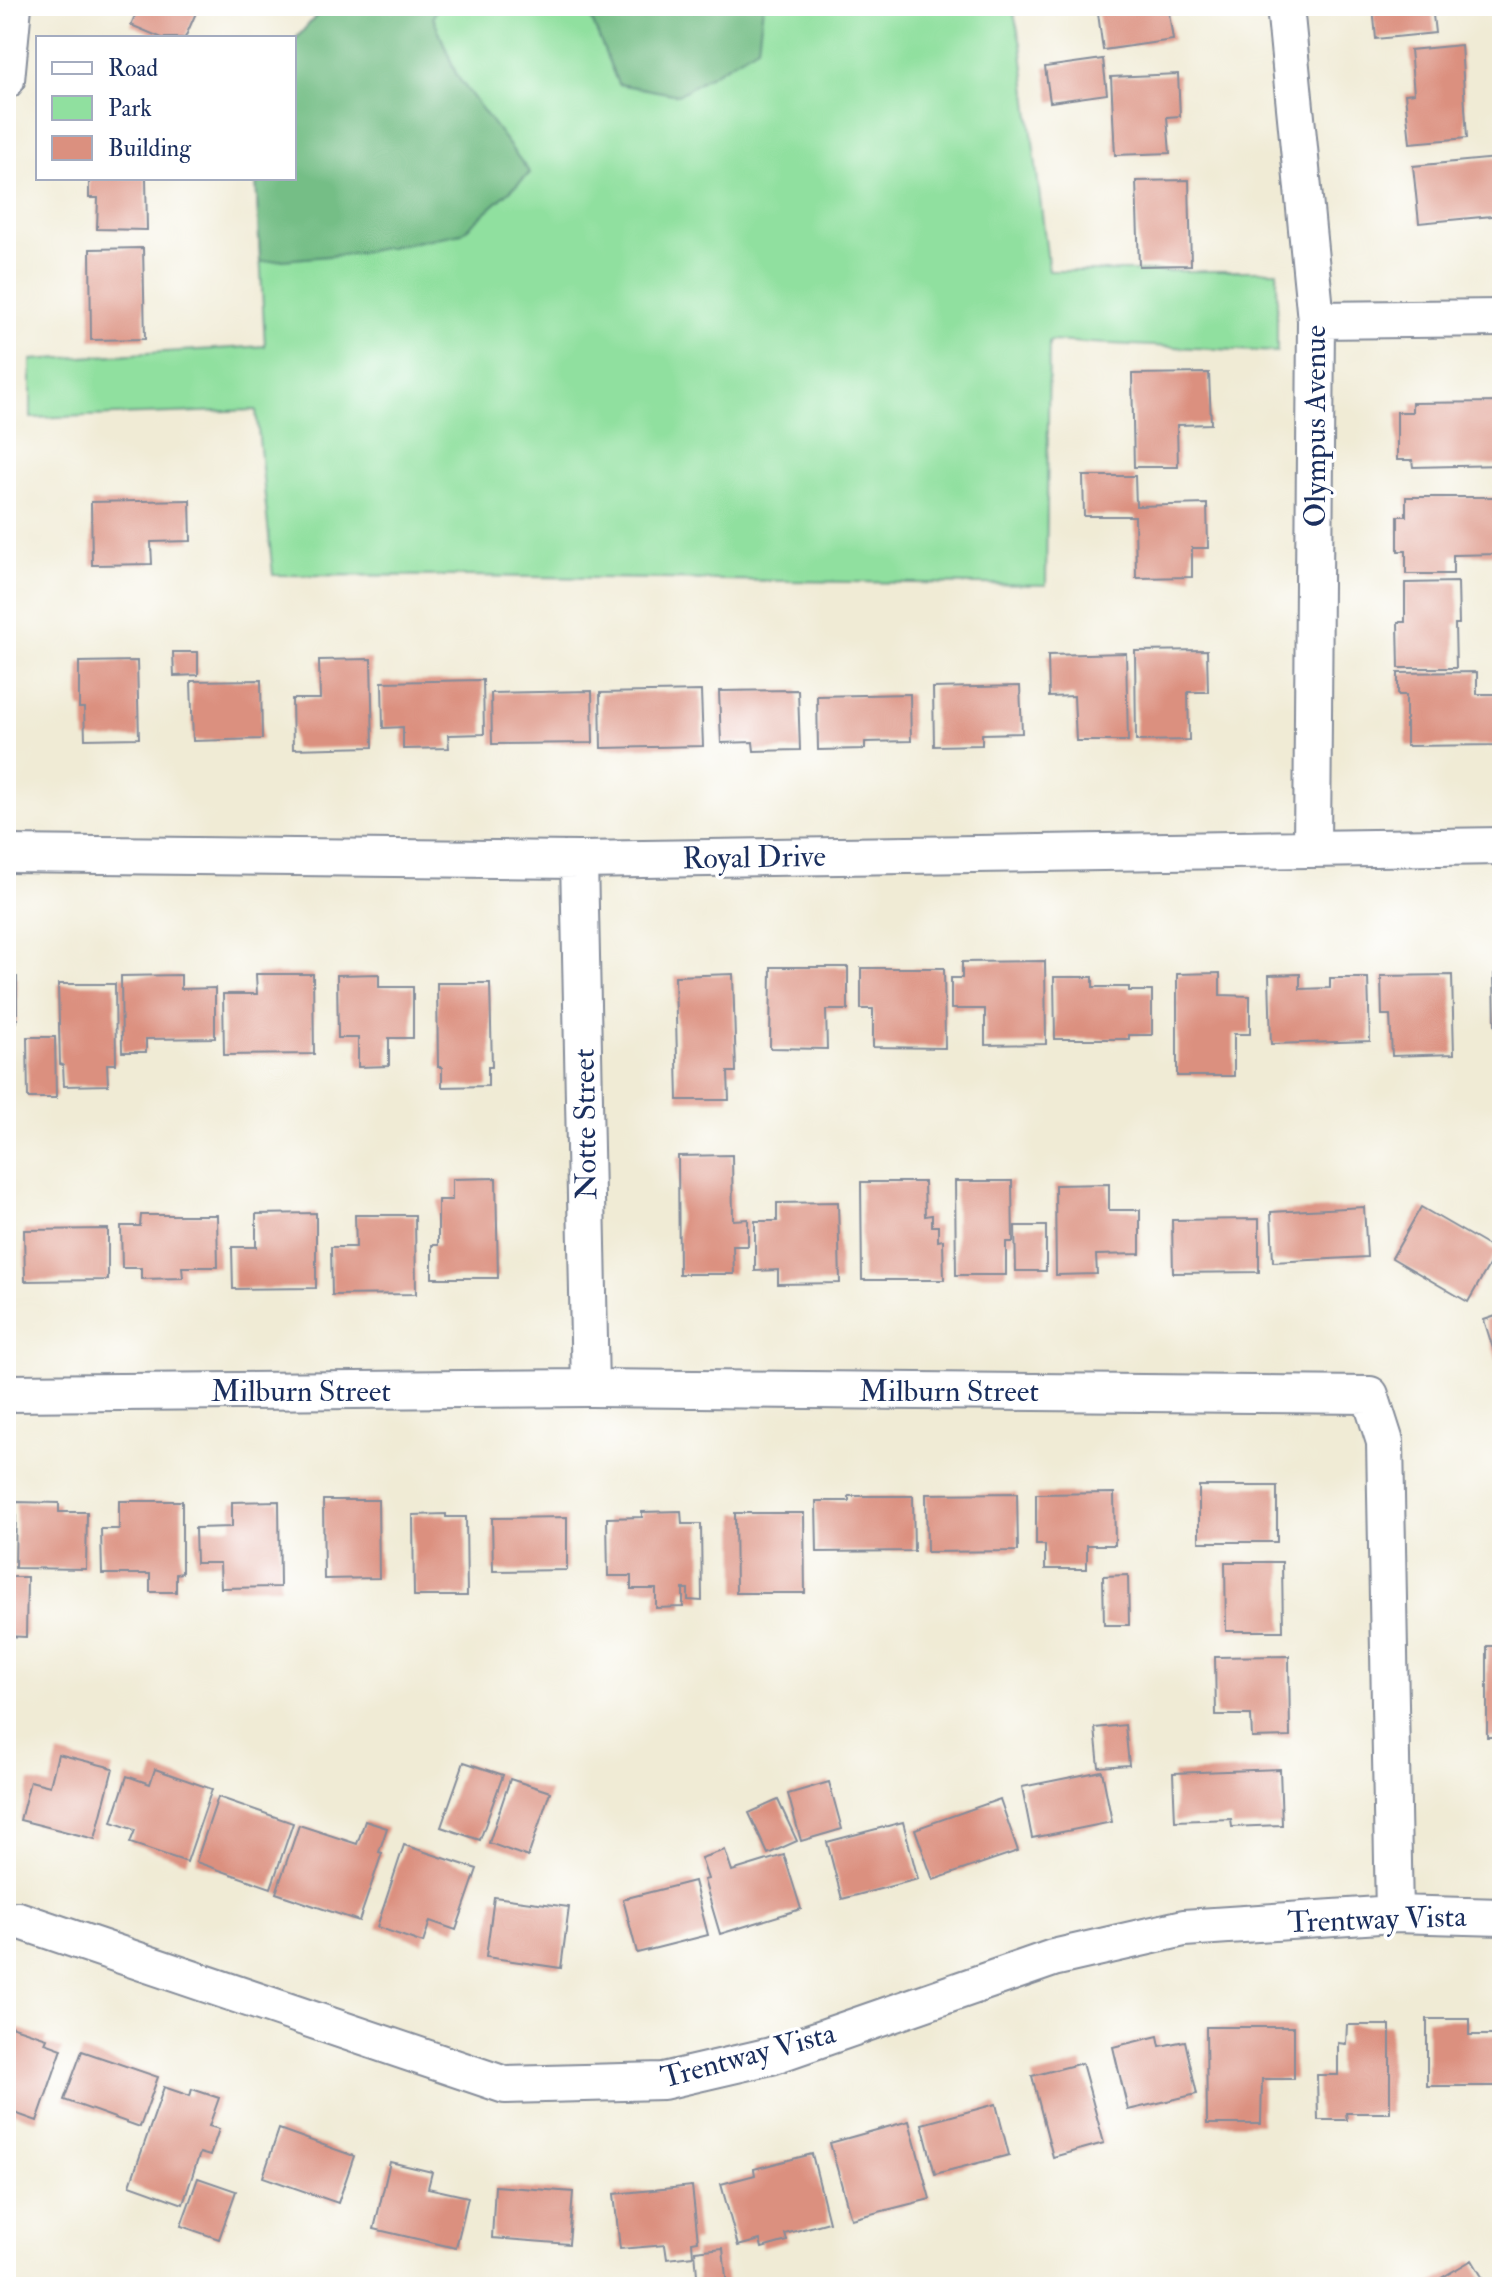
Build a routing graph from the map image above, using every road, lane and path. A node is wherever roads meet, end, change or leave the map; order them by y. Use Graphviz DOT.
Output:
graph roads {
  1 [pos="13,6"];
  2 [pos="1285,6"];
  3 [pos="6,80"];
  4 [pos="1502,318"];
  5 [pos="1316,320"];
  6 [pos="1502,846"];
  7 [pos="1312,848"];
  8 [pos="6,854"];
  9 [pos="579,860"];
  10 [pos="590,1388"];
  11 [pos="6,1393"];
  12 [pos="1394,1914"];
  13 [pos="1502,1917"];
  14 [pos="6,1921"];
  1 -- 3 [label="street"];
  2 -- 5 [label="street, Olympus Avenue"];
  4 -- 5 [label="street"];
  5 -- 7 [label="street, Olympus Avenue"];
  6 -- 7 [label="street, Royal Drive"];
  7 -- 9 [label="street, Royal Drive"];
  8 -- 9 [label="street, Royal Drive"];
  9 -- 10 [label="street, Notte Street"];
  10 -- 11 [label="street, Milburn Street"];
  10 -- 12 [label="street, Milburn Street"];
  12 -- 13 [label="street, Trentway Vista"];
  12 -- 14 [label="street, Trentway Vista"];
}
